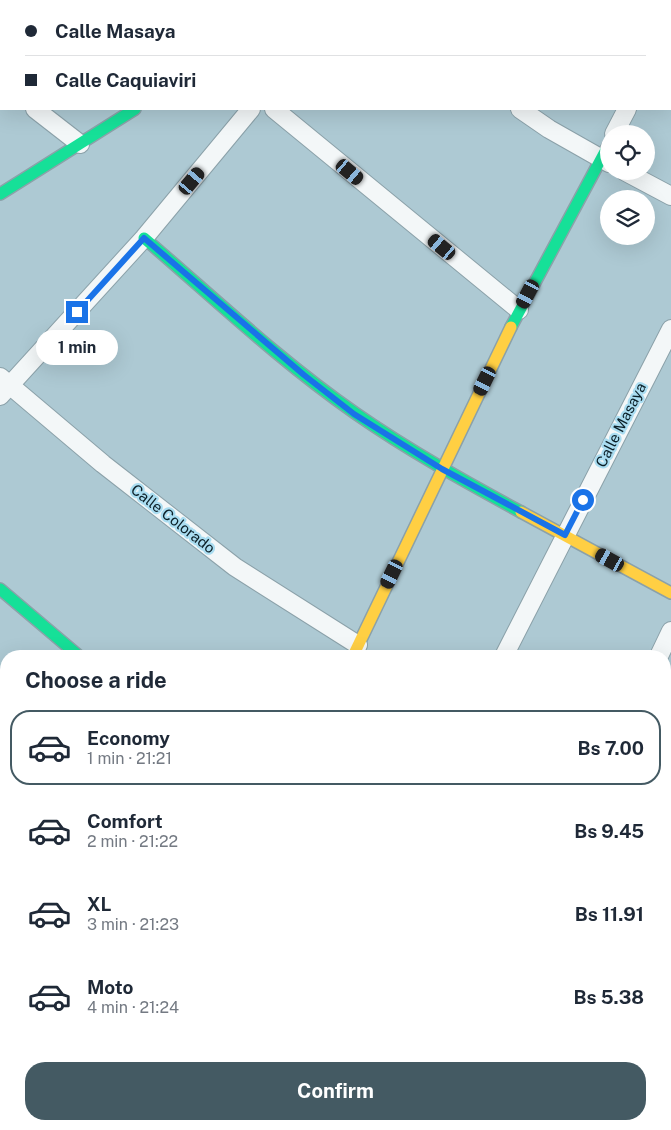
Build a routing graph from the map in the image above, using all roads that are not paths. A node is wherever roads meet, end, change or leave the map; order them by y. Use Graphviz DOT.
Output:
graph roads {
  1 [pos="36,110"];
  2 [pos="133,110"];
  3 [pos="250,110"];
  4 [pos="275,110"];
  5 [pos="521,110"];
  6 [pos="626,110"];
  7 [pos="619,125"];
  8 [pos="80,144"];
  9 [pos="600,152"];
  10 [pos="600,166"];
  11 [pos="641,180"];
  12 [pos="0,194"];
  13 [pos="671,196"];
  14 [pos="144,238"];
  15 [pos="519,310"];
  16 [pos="671,328"];
  17 [pos="3,386"];
  18 [pos="442,469"];
  19 [pos="565,535"];
  20 [pos="0,589"];
  21 [pos="671,593"];
  22 [pos="671,631"];
  23 [pos="72,650"];
  24 [pos="355,650"];
  25 [pos="507,650"];
  26 [pos="662,650"];
  1 -- 8 [label="street"];
  2 -- 8 [label="street"];
  3 -- 14 [label="street"];
  4 -- 15 [label="street"];
  5 -- 9 [label="street"];
  6 -- 7 [label="street"];
  8 -- 12 [label="street"];
  10 -- 15 [label="street"];
  11 -- 13 [label="street"];
  14 -- 17 [label="street"];
  14 -- 18 [label="street"];
  15 -- 18 [label="street"];
  16 -- 19 [label="street, Calle Masaya"];
  17 -- 24 [label="street, Calle Colorado"];
  18 -- 19 [label="street"];
  18 -- 24 [label="street"];
  19 -- 21 [label="street"];
  19 -- 25 [label="street, Calle Masaya"];
  20 -- 23 [label="street"];
  22 -- 26 [label="street"];
}
